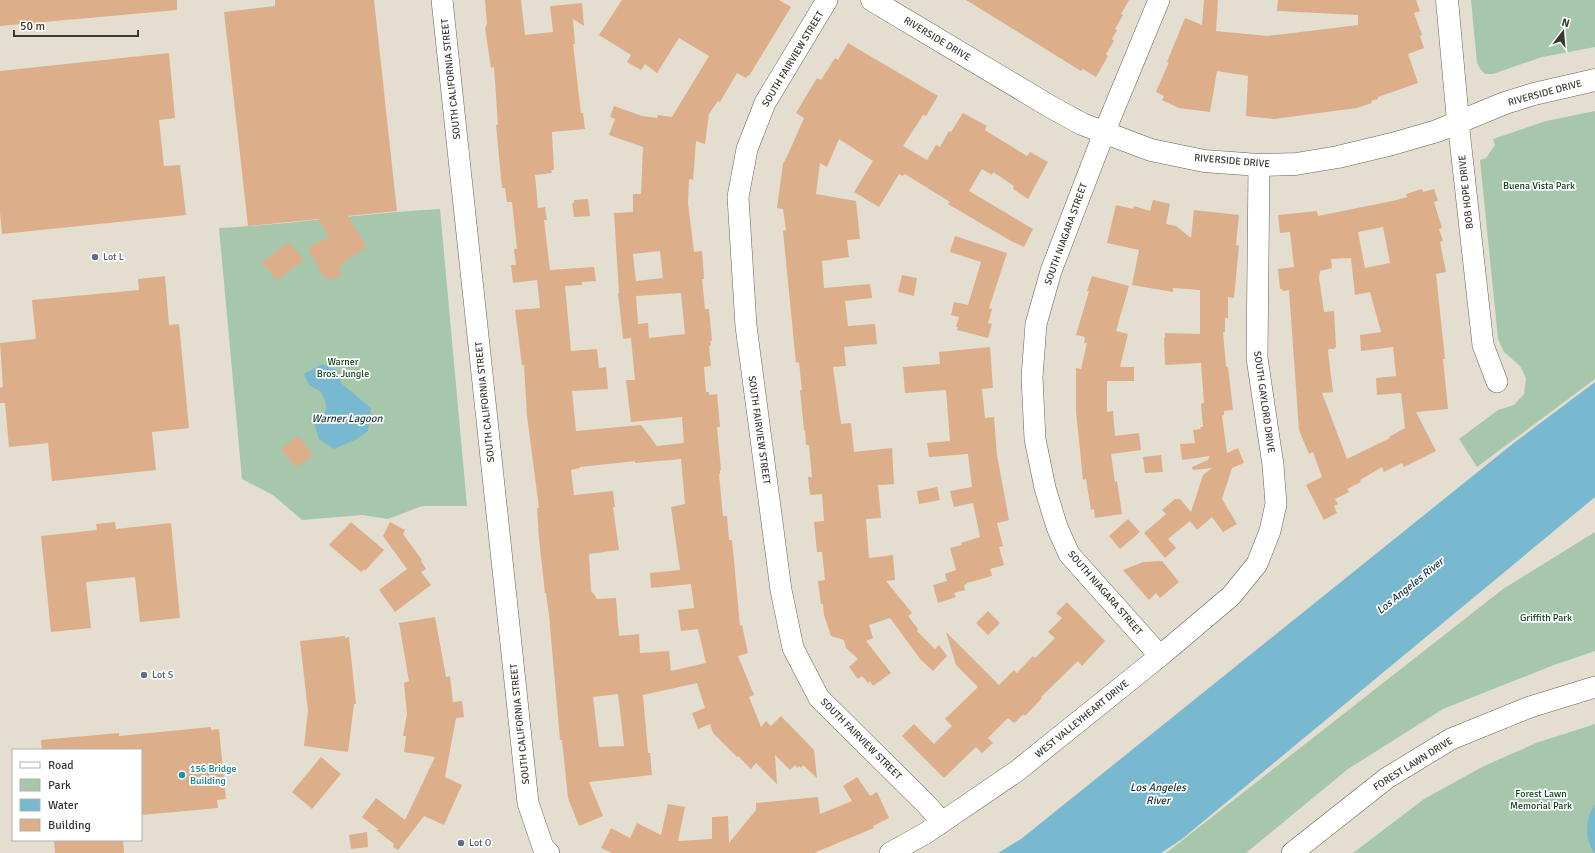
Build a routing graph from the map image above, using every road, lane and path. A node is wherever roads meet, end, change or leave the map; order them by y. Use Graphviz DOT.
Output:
graph roads {
  1 [pos="442,0"];
  2 [pos="827,0"];
  3 [pos="872,0"];
  4 [pos="1159,0"];
  5 [pos="1447,0"];
  6 [pos="1595,80"];
  7 [pos="1458,121"];
  8 [pos="1104,133"];
  9 [pos="1258,165"];
  10 [pos="1497,382"];
  11 [pos="1257,564"];
  12 [pos="1160,656"];
  13 [pos="1595,687"];
  14 [pos="942,822"];
  15 [pos="549,853"];
  16 [pos="890,853"];
  17 [pos="1292,853"];
  1 -- 15 [label="street, SOUTH CALIFORNIA STREET"];
  2 -- 14 [label="street, SOUTH FAIRVIEW STREET"];
  3 -- 8 [label="main road, RIVERSIDE DRIVE"];
  4 -- 8 [label="street, SOUTH NIAGARA STREET"];
  5 -- 7 [label="main road, BOB HOPE DRIVE"];
  6 -- 7 [label="main road, RIVERSIDE DRIVE"];
  7 -- 9 [label="main road, RIVERSIDE DRIVE"];
  7 -- 10 [label="street, BOB HOPE DRIVE"];
  8 -- 9 [label="main road, RIVERSIDE DRIVE"];
  8 -- 12 [label="street, SOUTH NIAGARA STREET"];
  9 -- 11 [label="street, SOUTH GAYLORD DRIVE"];
  11 -- 12 [label="street, WEST VALLEYHEART DRIVE"];
  12 -- 14 [label="street, WEST VALLEYHEART DRIVE"];
  13 -- 17 [label="street, FOREST LAWN DRIVE"];
  14 -- 16 [label="street, WEST VALLEYHEART DRIVE"];
}
